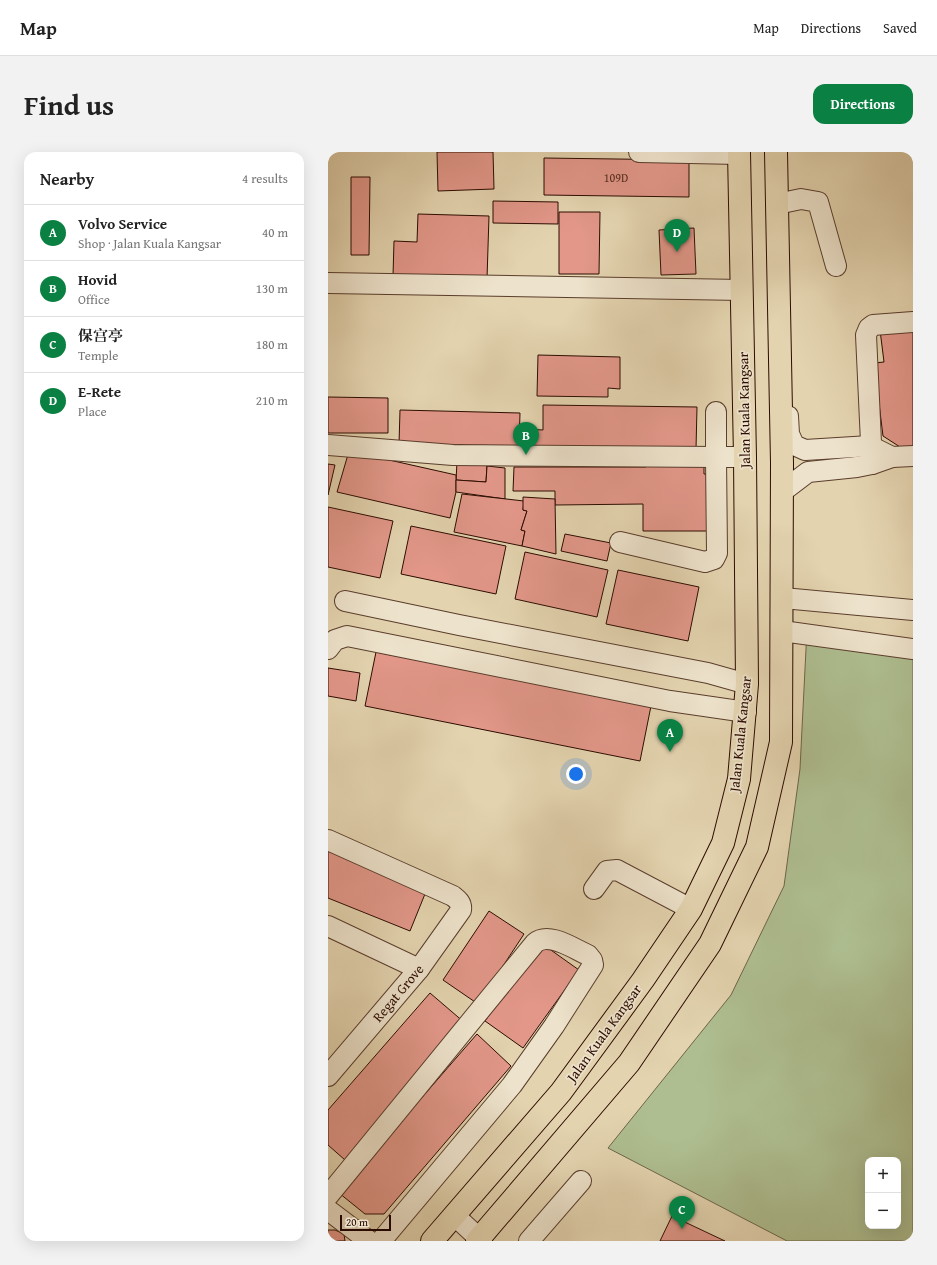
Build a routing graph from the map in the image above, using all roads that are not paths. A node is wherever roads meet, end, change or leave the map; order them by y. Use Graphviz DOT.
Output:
graph roads {
  1 [pos="639,152"];
  2 [pos="776,152"];
  3 [pos="739,153"];
  4 [pos="777,204"];
  5 [pos="836,266"];
  6 [pos="328,282"];
  7 [pos="742,290"];
  8 [pos="779,306"];
  9 [pos="913,322"];
  10 [pos="716,412"];
  11 [pos="328,445"];
  12 [pos="871,455"];
  13 [pos="913,456"];
  14 [pos="716,457"];
  15 [pos="745,457"];
  16 [pos="783,491"];
  17 [pos="620,542"];
  18 [pos="783,598"];
  19 [pos="345,601"];
  20 [pos="913,610"];
  21 [pos="782,631"];
  22 [pos="328,649"];
  23 [pos="913,649"];
  24 [pos="747,684"];
  25 [pos="746,712"];
  26 [pos="328,840"];
  27 [pos="594,889"];
  28 [pos="691,909"];
  29 [pos="328,926"];
  30 [pos="419,969"];
  31 [pos="328,1076"];
  32 [pos="581,1181"];
  33 [pos="328,1196"];
  34 [pos="328,1210"];
  35 [pos="455,1216"];
  36 [pos="480,1240"];
  37 [pos="368,1241"];
  38 [pos="381,1241"];
  39 [pos="432,1241"];
  40 [pos="529,1241"];
  1 -- 3 [label="street"];
  2 -- 4 [label="highway"];
  3 -- 7 [label="highway, Jalan Kuala Kangsar"];
  4 -- 5 [label="street"];
  4 -- 8 [label="highway"];
  6 -- 7 [label="street"];
  7 -- 15 [label="highway, Jalan Kuala Kangsar"];
  8 -- 12 [label="street"];
  8 -- 16 [label="highway"];
  9 -- 12 [label="street"];
  10 -- 14 [label="street"];
  11 -- 14 [label="street"];
  12 -- 13 [label="street"];
  12 -- 16 [label="street"];
  14 -- 15 [label="street"];
  14 -- 17 [label="street"];
  15 -- 24 [label="highway, Jalan Kuala Kangsar"];
  16 -- 18 [label="highway"];
  18 -- 20 [label="street"];
  18 -- 21 [label="highway"];
  19 -- 24 [label="street"];
  21 -- 23 [label="street"];
  21 -- 36 [label="highway"];
  22 -- 25 [label="street"];
  24 -- 25 [label="highway, Jalan Kuala Kangsar"];
  25 -- 28 [label="highway, Jalan Kuala Kangsar"];
  26 -- 30 [label="street, Regat Grove"];
  27 -- 28 [label="street"];
  28 -- 35 [label="highway, Jalan Kuala Kangsar"];
  29 -- 30 [label="street"];
  30 -- 31 [label="street, Regat Grove"];
  32 -- 40 [label="street"];
  33 -- 38 [label="street"];
  34 -- 37 [label="street"];
  35 -- 36 [label="street"];
  35 -- 39 [label="highway, Jalan Kuala Kangsar"];
}
